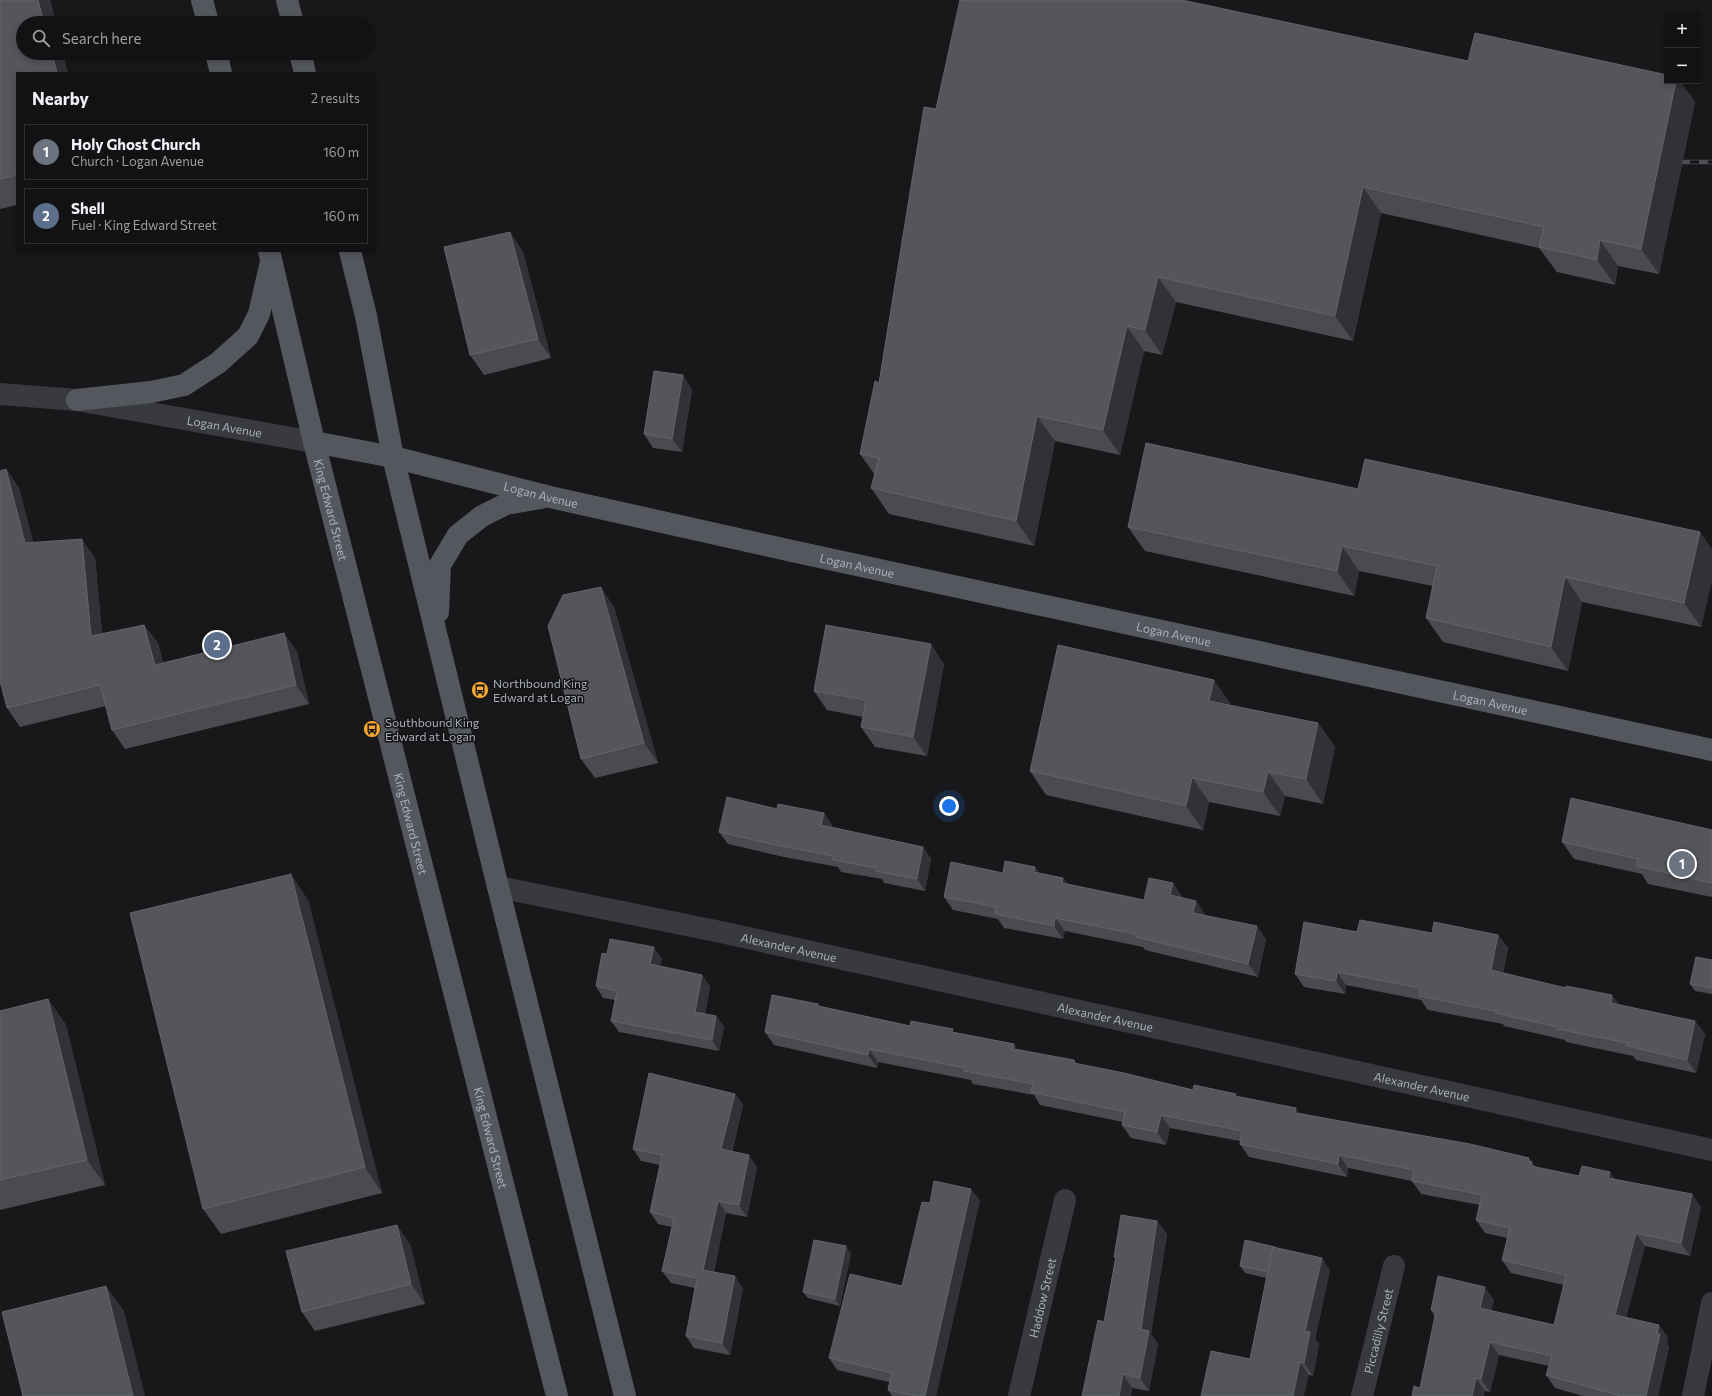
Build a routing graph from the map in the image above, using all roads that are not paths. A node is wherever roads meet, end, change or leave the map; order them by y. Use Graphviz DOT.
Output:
graph roads {
  1 [pos="202,0"];
  2 [pos="287,0"];
  3 [pos="206,16"];
  4 [pos="291,16"];
  5 [pos="218,60"];
  6 [pos="302,60"];
  7 [pos="221,72"];
  8 [pos="305,72"];
  9 [pos="350,252"];
  10 [pos="270,256"];
  11 [pos="0,394"];
  12 [pos="77,400"];
  13 [pos="314,442"];
  14 [pos="393,457"];
  15 [pos="550,497"];
  16 [pos="437,638"];
  17 [pos="1712,750"];
  18 [pos="498,887"];
  19 [pos="1712,1150"];
  20 [pos="1065,1200"];
  21 [pos="1394,1266"];
  22 [pos="1712,1303"];
  23 [pos="557,1396"];
  24 [pos="625,1396"];
  25 [pos="1019,1396"];
  26 [pos="1362,1396"];
  27 [pos="1693,1396"];
  1 -- 3 [label="main road"];
  2 -- 4 [label="main road"];
  5 -- 7 [label="main road"];
  6 -- 8 [label="main road"];
  9 -- 14 [label="main road"];
  10 -- 12 [label="main road"];
  10 -- 13 [label="main road, King Edward Street"];
  11 -- 12 [label="street, Logan Avenue"];
  12 -- 13 [label="street, Logan Avenue"];
  13 -- 14 [label="main road, Logan Avenue"];
  13 -- 23 [label="main road, King Edward Street"];
  14 -- 15 [label="main road, Logan Avenue"];
  14 -- 16 [label="main road"];
  15 -- 16 [label="main road"];
  15 -- 17 [label="main road, Logan Avenue"];
  16 -- 18 [label="main road"];
  18 -- 19 [label="street, Alexander Avenue"];
  18 -- 24 [label="main road"];
  20 -- 25 [label="street, Haddow Street"];
  21 -- 26 [label="street, Piccadilly Street"];
  22 -- 27 [label="street"];
}
